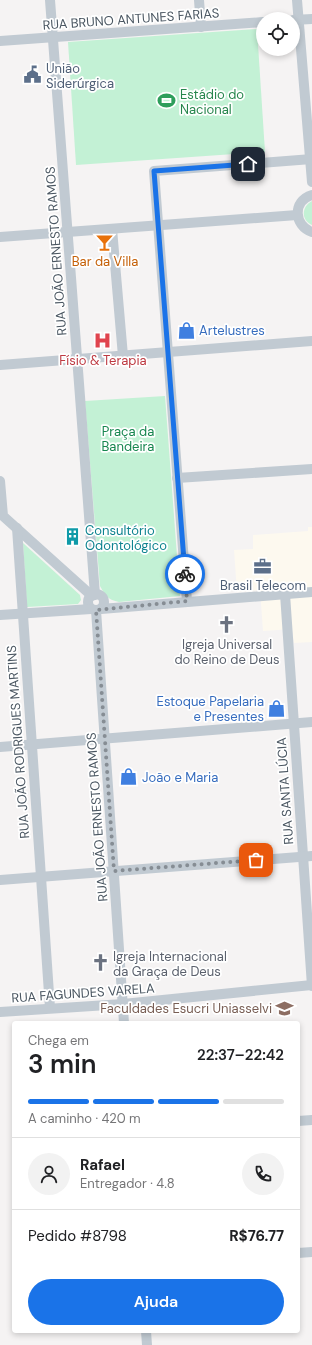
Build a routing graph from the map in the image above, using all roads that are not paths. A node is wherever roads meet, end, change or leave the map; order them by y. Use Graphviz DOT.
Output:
graph roads {
  1 [pos="50,0"];
  2 [pos="199,0"];
  3 [pos="297,0"];
  4 [pos="296,12"];
  5 [pos="312,19"];
  6 [pos="300,20"];
  7 [pos="256,23"];
  8 [pos="201,27"];
  9 [pos="53,37"];
  10 [pos="0,41"];
  11 [pos="300,56"];
  12 [pos="311,159"];
  13 [pos="312,182"];
  14 [pos="312,195"];
  15 [pos="297,214"];
  16 [pos="158,225"];
  17 [pos="112,229"];
  18 [pos="68,232"];
  19 [pos="312,232"];
  20 [pos="0,237"];
  21 [pos="312,341"];
  22 [pos="168,352"];
  23 [pos="123,356"];
  24 [pos="77,359"];
  25 [pos="0,365"];
  26 [pos="312,468"];
  27 [pos="177,478"];
  28 [pos="0,481"];
  29 [pos="16,528"];
  30 [pos="312,592"];
  31 [pos="285,594"];
  32 [pos="187,601"];
  33 [pos="96,603"];
  34 [pos="22,614"];
  35 [pos="0,616"];
  36 [pos="312,722"];
  37 [pos="294,724"];
  38 [pos="105,739"];
  39 [pos="32,745"];
  40 [pos="0,747"];
  41 [pos="308,857"];
  42 [pos="114,871"];
  43 [pos="41,877"];
  44 [pos="0,880"];
  45 [pos="312,985"];
  46 [pos="123,1004"];
  47 [pos="50,1008"];
  48 [pos="0,1012"];
  49 [pos="124,1021"];
  50 [pos="312,1120"];
  51 [pos="300,1121"];
  52 [pos="312,1252"];
  53 [pos="300,1253"];
  54 [pos="146,1333"];
  55 [pos="147,1345"];
  1 -- 9 [label="street, RUA JOÃO ERNESTO RAMOS"];
  2 -- 8 [label="street"];
  3 -- 4 [label="street"];
  5 -- 6 [label="street"];
  7 -- 8 [label="street, RUA BRUNO ANTUNES FARIAS"];
  8 -- 9 [label="street, RUA BRUNO ANTUNES FARIAS"];
  9 -- 10 [label="street, RUA BRUNO ANTUNES FARIAS"];
  9 -- 18 [label="street, RUA JOÃO ERNESTO RAMOS"];
  11 -- 12 [label="street"];
  12 -- 13 [label="street"];
  12 -- 16 [label="street"];
  14 -- 15 [label="street"];
  15 -- 16 [label="street"];
  15 -- 19 [label="street"];
  16 -- 17 [label="street"];
  16 -- 22 [label="street"];
  17 -- 18 [label="street"];
  17 -- 23 [label="street"];
  18 -- 20 [label="street"];
  18 -- 24 [label="street, RUA JOÃO ERNESTO RAMOS"];
  21 -- 22 [label="street"];
  22 -- 23 [label="street"];
  22 -- 27 [label="street"];
  23 -- 24 [label="street"];
  24 -- 25 [label="street"];
  24 -- 33 [label="street, RUA JOÃO ERNESTO RAMOS"];
  26 -- 27 [label="street"];
  27 -- 32 [label="street"];
  28 -- 29 [label="street"];
  29 -- 33 [label="street"];
  29 -- 34 [label="street, RUA JOÃO RODRIGUES MARTINS"];
  30 -- 31 [label="street"];
  31 -- 32 [label="street"];
  31 -- 37 [label="street, RUA SANTA LÚCIA"];
  32 -- 33 [label="street"];
  33 -- 34 [label="street"];
  33 -- 38 [label="street, RUA JOÃO ERNESTO RAMOS"];
  34 -- 35 [label="street"];
  34 -- 39 [label="street, RUA JOÃO RODRIGUES MARTINS"];
  36 -- 37 [label="street"];
  37 -- 38 [label="street"];
  37 -- 41 [label="street, RUA SANTA LÚCIA"];
  38 -- 39 [label="street"];
  38 -- 42 [label="street, RUA JOÃO ERNESTO RAMOS"];
  39 -- 40 [label="street"];
  39 -- 43 [label="street, RUA JOÃO RODRIGUES MARTINS"];
  41 -- 42 [label="street"];
  41 -- 45 [label="street, RUA SANTA LÚCIA"];
  42 -- 43 [label="street"];
  42 -- 46 [label="street, RUA JOÃO ERNESTO RAMOS"];
  43 -- 44 [label="street"];
  43 -- 47 [label="street, RUA JOÃO RODRIGUES MARTINS"];
  45 -- 46 [label="street, RUA FAGUNDES VARELA"];
  46 -- 47 [label="street, RUA FAGUNDES VARELA"];
  46 -- 49 [label="street, RUA JOÃO ERNESTO RAMOS"];
  47 -- 48 [label="street, RUA FAGUNDES VARELA"];
  50 -- 51 [label="street"];
  52 -- 53 [label="street"];
  54 -- 55 [label="street"];
}
